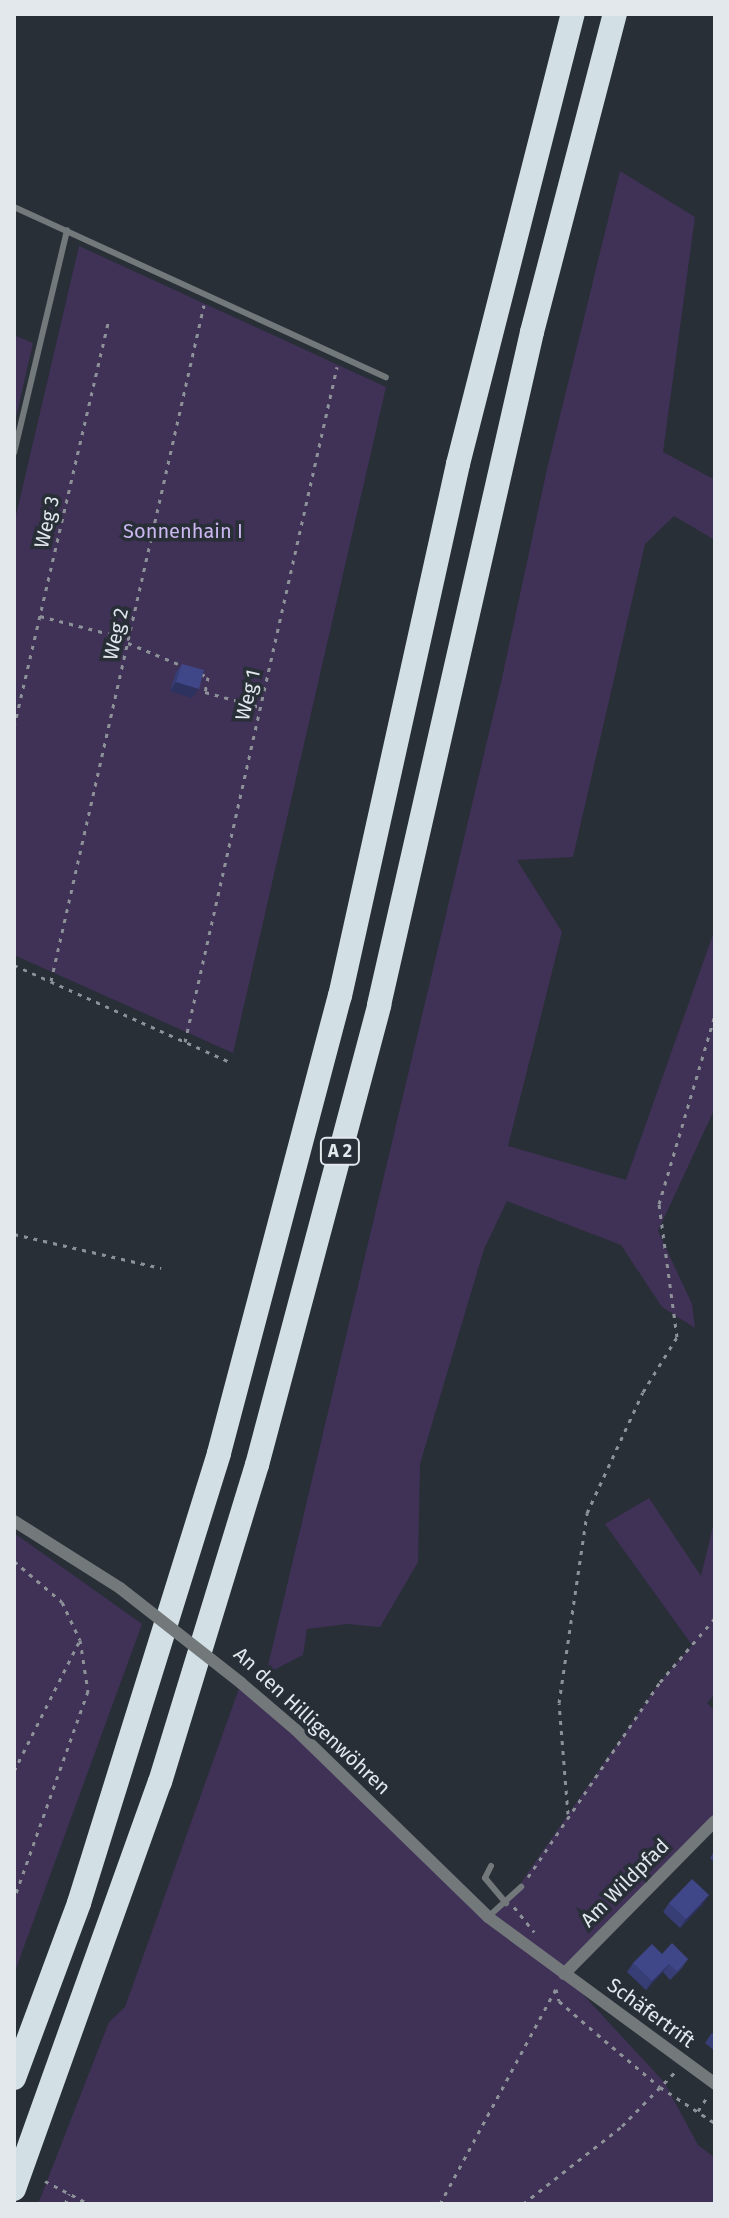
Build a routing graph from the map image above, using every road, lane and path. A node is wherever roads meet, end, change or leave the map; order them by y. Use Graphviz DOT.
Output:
graph roads {
  1 [pos="573,14"];
  2 [pos="615,14"];
  3 [pos="14,207"];
  4 [pos="67,230"];
  5 [pos="131,259"];
  6 [pos="126,270"];
  7 [pos="209,294"];
  8 [pos="108,323"];
  9 [pos="341,355"];
  10 [pos="386,377"];
  11 [pos="14,453"];
  12 [pos="40,616"];
  13 [pos="128,641"];
  14 [pos="260,707"];
  15 [pos="14,727"];
  16 [pos="14,965"];
  17 [pos="51,981"];
  18 [pos="715,1015"];
  19 [pos="185,1042"];
  20 [pos="230,1062"];
  21 [pos="14,1234"];
  22 [pos="161,1268"];
  23 [pos="14,1521"];
  24 [pos="14,1561"];
  25 [pos="715,1618"];
  26 [pos="80,1640"];
  27 [pos="14,1771"];
  28 [pos="568,1814"];
  29 [pos="715,1821"];
  30 [pos="491,1866"];
  31 [pos="521,1887"];
  32 [pos="14,1899"];
  33 [pos="506,1903"];
  34 [pos="488,1917"];
  35 [pos="564,1974"];
  36 [pos="556,1989"];
  37 [pos="684,2062"];
  38 [pos="14,2078"];
  39 [pos="715,2084"];
  40 [pos="660,2087"];
  41 [pos="698,2111"];
  42 [pos="715,2123"];
  43 [pos="45,2181"];
  44 [pos="14,2189"];
  45 [pos="69,2194"];
  46 [pos="65,2204"];
  47 [pos="89,2204"];
  48 [pos="440,2204"];
  49 [pos="523,2204"];
  1 -- 38 [label="highway, A 2"];
  2 -- 44 [label="highway, A 2"];
  3 -- 4 [label="lane"];
  4 -- 5 [label="lane"];
  4 -- 11 [label="lane"];
  5 -- 6 [label="lane"];
  5 -- 7 [label="lane"];
  7 -- 9 [label="lane"];
  7 -- 13 [label="path, Weg 2"];
  8 -- 12 [label="path, Weg 3"];
  9 -- 10 [label="lane"];
  9 -- 14 [label="path, Weg 1"];
  12 -- 13 [label="path"];
  12 -- 15 [label="path, Weg 3"];
  13 -- 14 [label="path"];
  13 -- 17 [label="path, Weg 2"];
  14 -- 19 [label="path, Weg 1"];
  16 -- 17 [label="path"];
  17 -- 19 [label="path"];
  18 -- 28 [label="path"];
  19 -- 20 [label="path"];
  21 -- 22 [label="path"];
  23 -- 34 [label="street, An den Hilligenwöhren, bridge"];
  24 -- 26 [label="path"];
  25 -- 28 [label="path"];
  26 -- 27 [label="path"];
  26 -- 32 [label="path"];
  28 -- 31 [label="path"];
  29 -- 35 [label="street, Am Wildpfad"];
  30 -- 33 [label="lane"];
  31 -- 33 [label="lane"];
  33 -- 34 [label="lane"];
  34 -- 35 [label="street, An den Hilligenwöhren"];
  35 -- 36 [label="path"];
  35 -- 37 [label="street, Schäfertrift"];
  36 -- 40 [label="path"];
  36 -- 48 [label="path"];
  37 -- 39 [label="street, Schäfertrift"];
  37 -- 40 [label="path"];
  39 -- 41 [label="path"];
  40 -- 41 [label="path"];
  40 -- 49 [label="path"];
  41 -- 42 [label="path"];
  43 -- 45 [label="path"];
  45 -- 46 [label="path"];
  45 -- 47 [label="path"];
}
